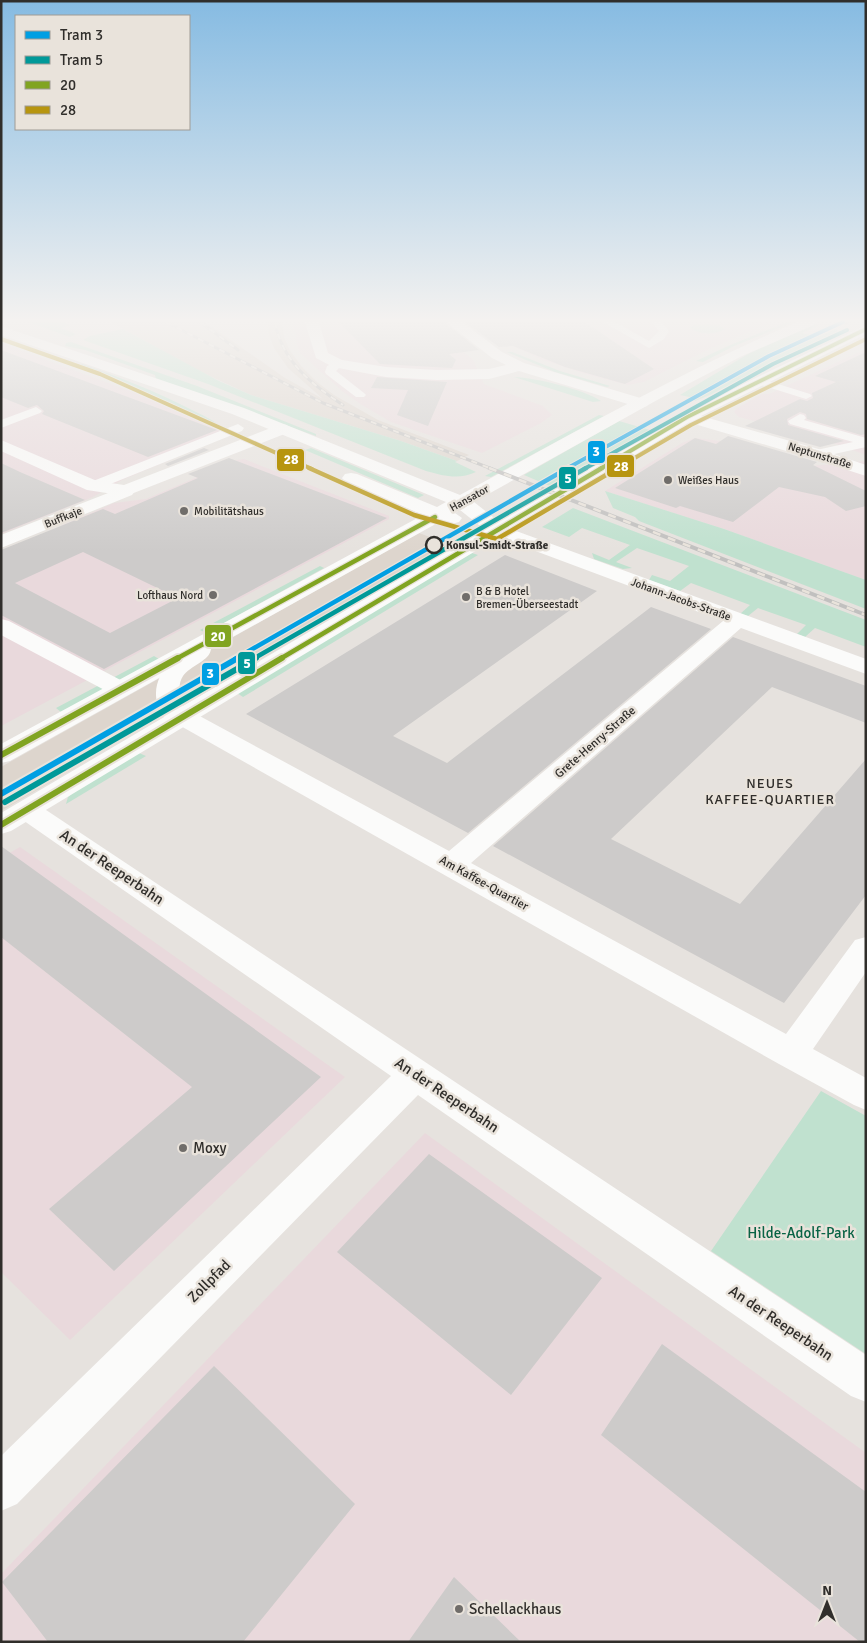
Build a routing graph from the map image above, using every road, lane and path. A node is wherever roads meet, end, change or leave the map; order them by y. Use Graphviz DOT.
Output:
graph roads {
  1 [pos="174,399"];
  2 [pos="201,399"];
  3 [pos="627,399"];
  4 [pos="649,399"];
  5 [pos="725,399"];
  6 [pos="641,403"];
  7 [pos="36,411"];
  8 [pos="687,417"];
  9 [pos="800,418"];
  10 [pos="1,424"];
  11 [pos="238,428"];
  12 [pos="281,429"];
  13 [pos="260,438"];
  14 [pos="866,443"];
  15 [pos="1,445"];
  16 [pos="816,454"];
  17 [pos="866,471"];
  18 [pos="93,486"];
  19 [pos="126,491"];
  20 [pos="462,502"];
  21 [pos="440,514"];
  22 [pos="497,530"];
  23 [pos="1,542"];
  24 [pos="738,620"];
  25 [pos="1,626"];
  26 [pos="200,646"];
  27 [pos="866,667"];
  28 [pos="120,689"];
  29 [pos="182,717"];
  30 [pos="1,755"];
  31 [pos="14,817"];
  32 [pos="452,864"];
  33 [pos="866,948"];
  34 [pos="791,1054"];
  35 [pos="416,1074"];
  36 [pos="866,1095"];
  37 [pos="866,1381"];
  38 [pos="1,1488"];
  1 -- 11 [label="street"];
  2 -- 12 [label="street"];
  3 -- 6 [label="street, Neptunstraße"];
  4 -- 6 [label="street, Hansator"];
  5 -- 8 [label="street"];
  6 -- 8 [label="street, Neptunstraße"];
  6 -- 20 [label="street, Hansator"];
  7 -- 10 [label="lane"];
  8 -- 16 [label="street, Neptunstraße"];
  8 -- 22 [label="street"];
  9 -- 14 [label="lane"];
  11 -- 13 [label="street"];
  11 -- 18 [label="lane"];
  12 -- 13 [label="street"];
  12 -- 20 [label="street"];
  13 -- 19 [label="street"];
  13 -- 21 [label="street"];
  14 -- 16 [label="lane"];
  15 -- 18 [label="street"];
  16 -- 17 [label="street, Neptunstraße"];
  18 -- 19 [label="street"];
  19 -- 23 [label="street, Buffkaje"];
  20 -- 21 [label="street, Hansator"];
  20 -- 22 [label="street"];
  21 -- 22 [label="street"];
  21 -- 26 [label="street, Hansator"];
  22 -- 24 [label="street, Johann-Jacobs-Straße"];
  22 -- 29 [label="street"];
  24 -- 27 [label="street, Johann-Jacobs-Straße"];
  24 -- 32 [label="street, Grete-Henry-Straße"];
  25 -- 28 [label="street"];
  26 -- 28 [label="street, Hansator"];
  26 -- 29 [label="street, Am Kaffee-Quartier"];
  28 -- 30 [label="street, Hansator"];
  29 -- 31 [label="street"];
  29 -- 32 [label="street, Am Kaffee-Quartier"];
  31 -- 35 [label="street, An der Reeperbahn"];
  32 -- 34 [label="street, Am Kaffee-Quartier"];
  33 -- 34 [label="street"];
  34 -- 36 [label="street, Am Kaffee-Quartier"];
  35 -- 37 [label="street, An der Reeperbahn"];
  35 -- 38 [label="street, Zollpfad"];
}
